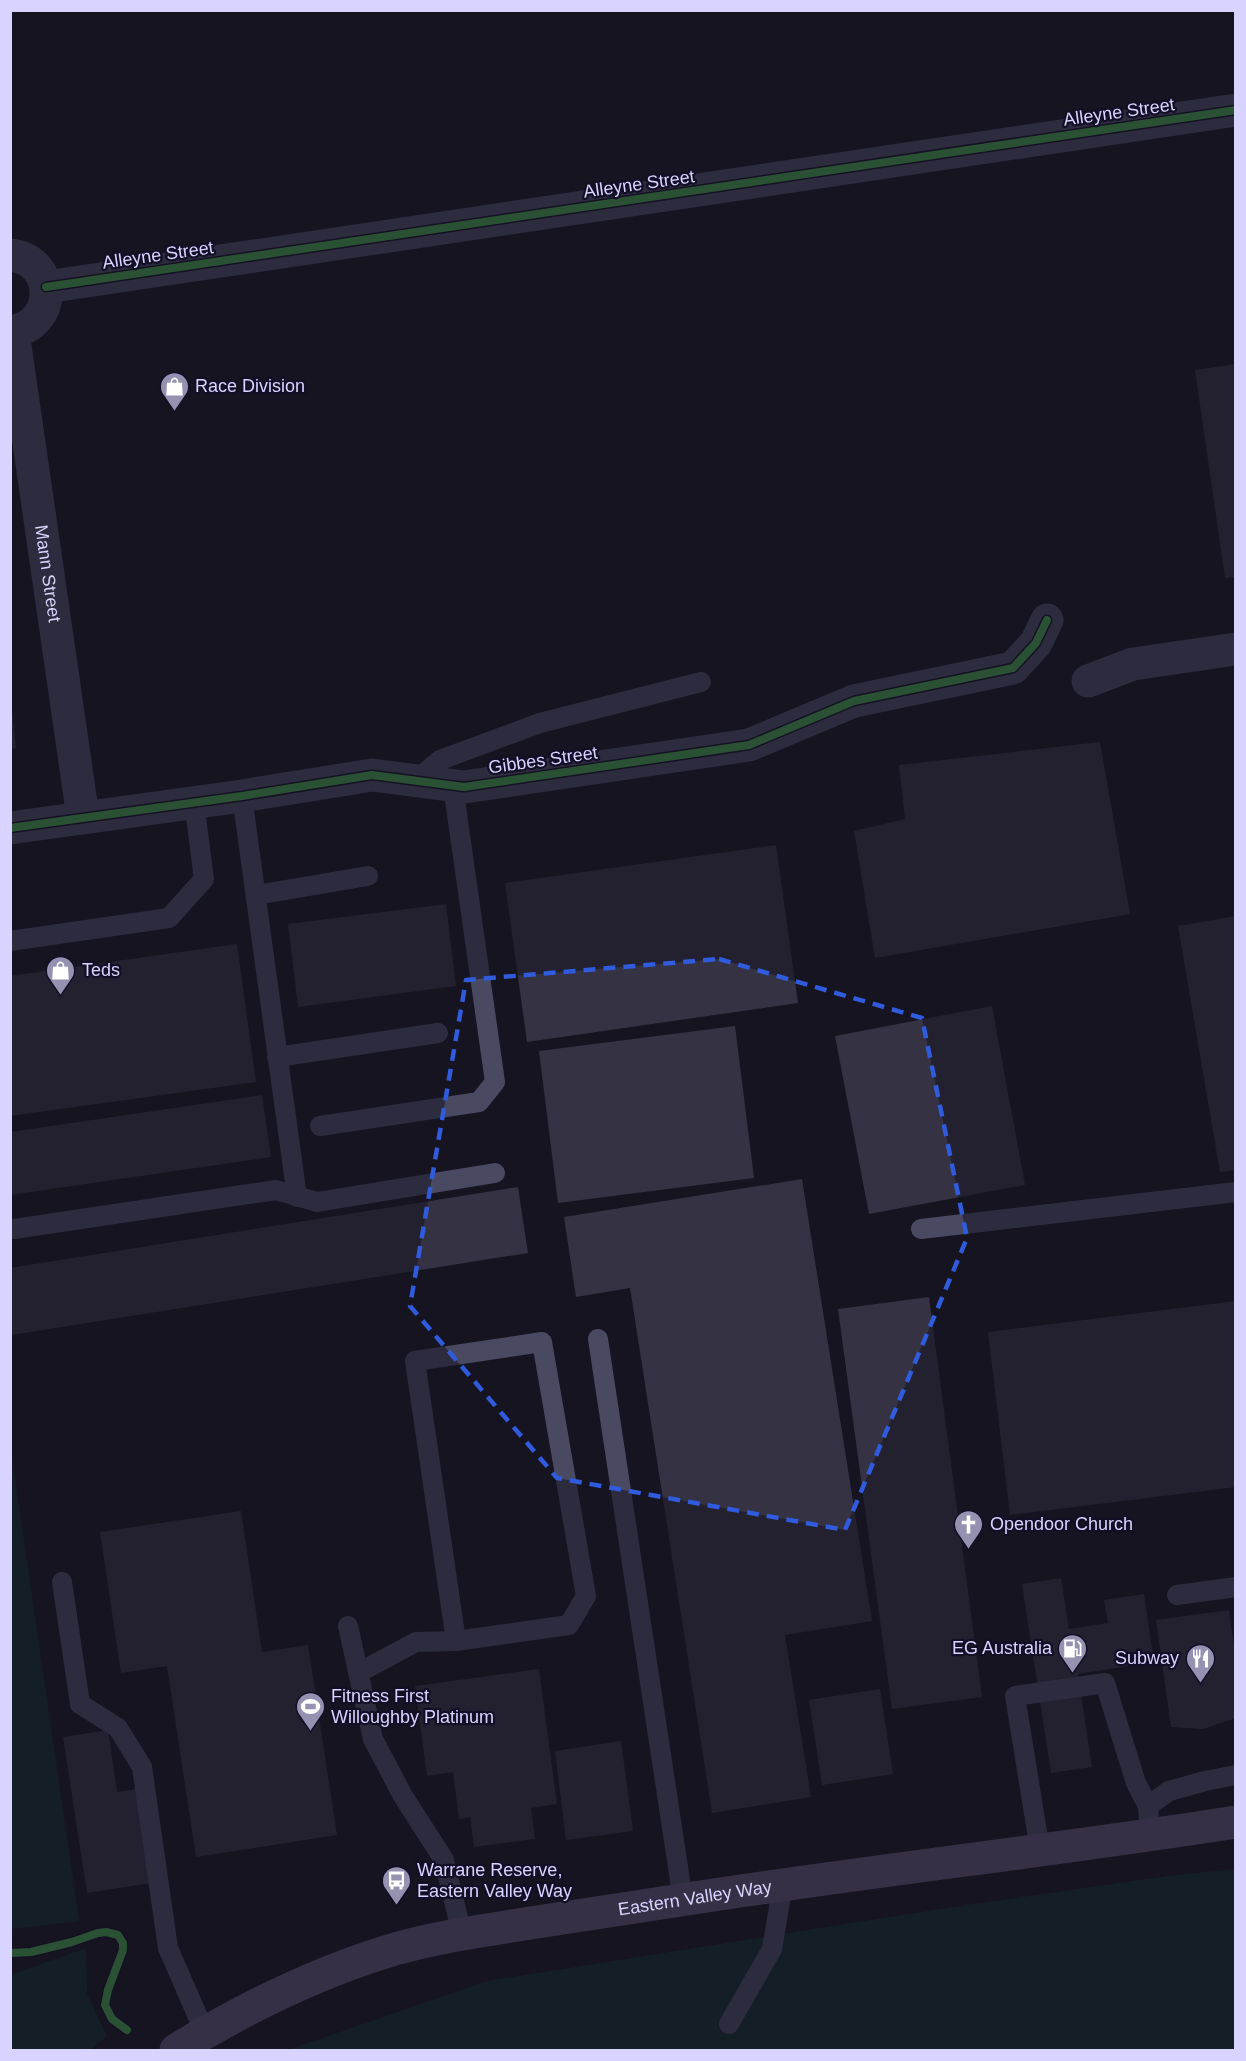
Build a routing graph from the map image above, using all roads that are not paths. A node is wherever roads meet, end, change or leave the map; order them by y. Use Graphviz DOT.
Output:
graph roads {
  1 [pos="1236,110"];
  2 [pos="10,255"];
  3 [pos="46,287"];
  4 [pos="12,332"];
  5 [pos="1047,620"];
  6 [pos="1236,649"];
  7 [pos="1088,681"];
  8 [pos="701,682"];
  9 [pos="415,781"];
  10 [pos="453,786"];
  11 [pos="242,796"];
  12 [pos="194,802"];
  13 [pos="83,817"];
  14 [pos="10,828"];
  15 [pos="368,876"];
  16 [pos="256,895"];
  17 [pos="10,941"];
  18 [pos="438,1033"];
  19 [pos="278,1057"];
  20 [pos="320,1126"];
  21 [pos="495,1173"];
  22 [pos="1236,1192"];
  23 [pos="297,1197"];
  24 [pos="14,1229"];
  25 [pos="921,1229"];
  26 [pos="598,1339"];
  27 [pos="62,1582"];
  28 [pos="1236,1587"];
  29 [pos="1177,1595"];
  30 [pos="348,1626"];
  31 [pos="456,1641"];
  32 [pos="358,1673"];
  33 [pos="1236,1775"];
  34 [pos="1149,1821"];
  35 [pos="1236,1822"];
  36 [pos="1040,1850"];
  37 [pos="783,1884"];
  38 [pos="682,1900"];
  39 [pos="462,1934"];
  40 [pos="729,2024"];
  41 [pos="205,2033"];
  42 [pos="176,2050"];
  1 -- 3 [label="street, Alleyne Street"];
  2 -- 3 [label="street"];
  3 -- 4 [label="street"];
  4 -- 13 [label="street, Mann Street"];
  5 -- 10 [label="street, Gibbes Street"];
  6 -- 7 [label="street"];
  8 -- 9 [label="lane"];
  9 -- 10 [label="street, Gibbes Street"];
  9 -- 11 [label="street, Gibbes Street"];
  10 -- 20 [label="lane"];
  11 -- 12 [label="street, Gibbes Street"];
  11 -- 16 [label="lane"];
  12 -- 13 [label="street, Gibbes Street"];
  12 -- 17 [label="lane"];
  13 -- 14 [label="street, Gibbes Street"];
  15 -- 16 [label="lane"];
  16 -- 19 [label="lane"];
  18 -- 19 [label="lane"];
  19 -- 23 [label="lane"];
  21 -- 23 [label="lane"];
  22 -- 25 [label="lane"];
  23 -- 24 [label="lane"];
  26 -- 38 [label="lane"];
  27 -- 41 [label="lane"];
  28 -- 29 [label="lane"];
  30 -- 32 [label="lane"];
  31 -- 31 [label="lane"];
  31 -- 32 [label="lane"];
  32 -- 39 [label="lane"];
  33 -- 34 [label="lane"];
  34 -- 35 [label="main road, Eastern Valley Way"];
  34 -- 36 [label="main road, Eastern Valley Way"];
  34 -- 36 [label="lane"];
  36 -- 37 [label="main road, Eastern Valley Way"];
  37 -- 38 [label="main road, Eastern Valley Way"];
  37 -- 40 [label="lane"];
  38 -- 39 [label="main road, Eastern Valley Way"];
  39 -- 41 [label="main road, Eastern Valley Way"];
  41 -- 42 [label="main road, Eastern Valley Way"];
}
